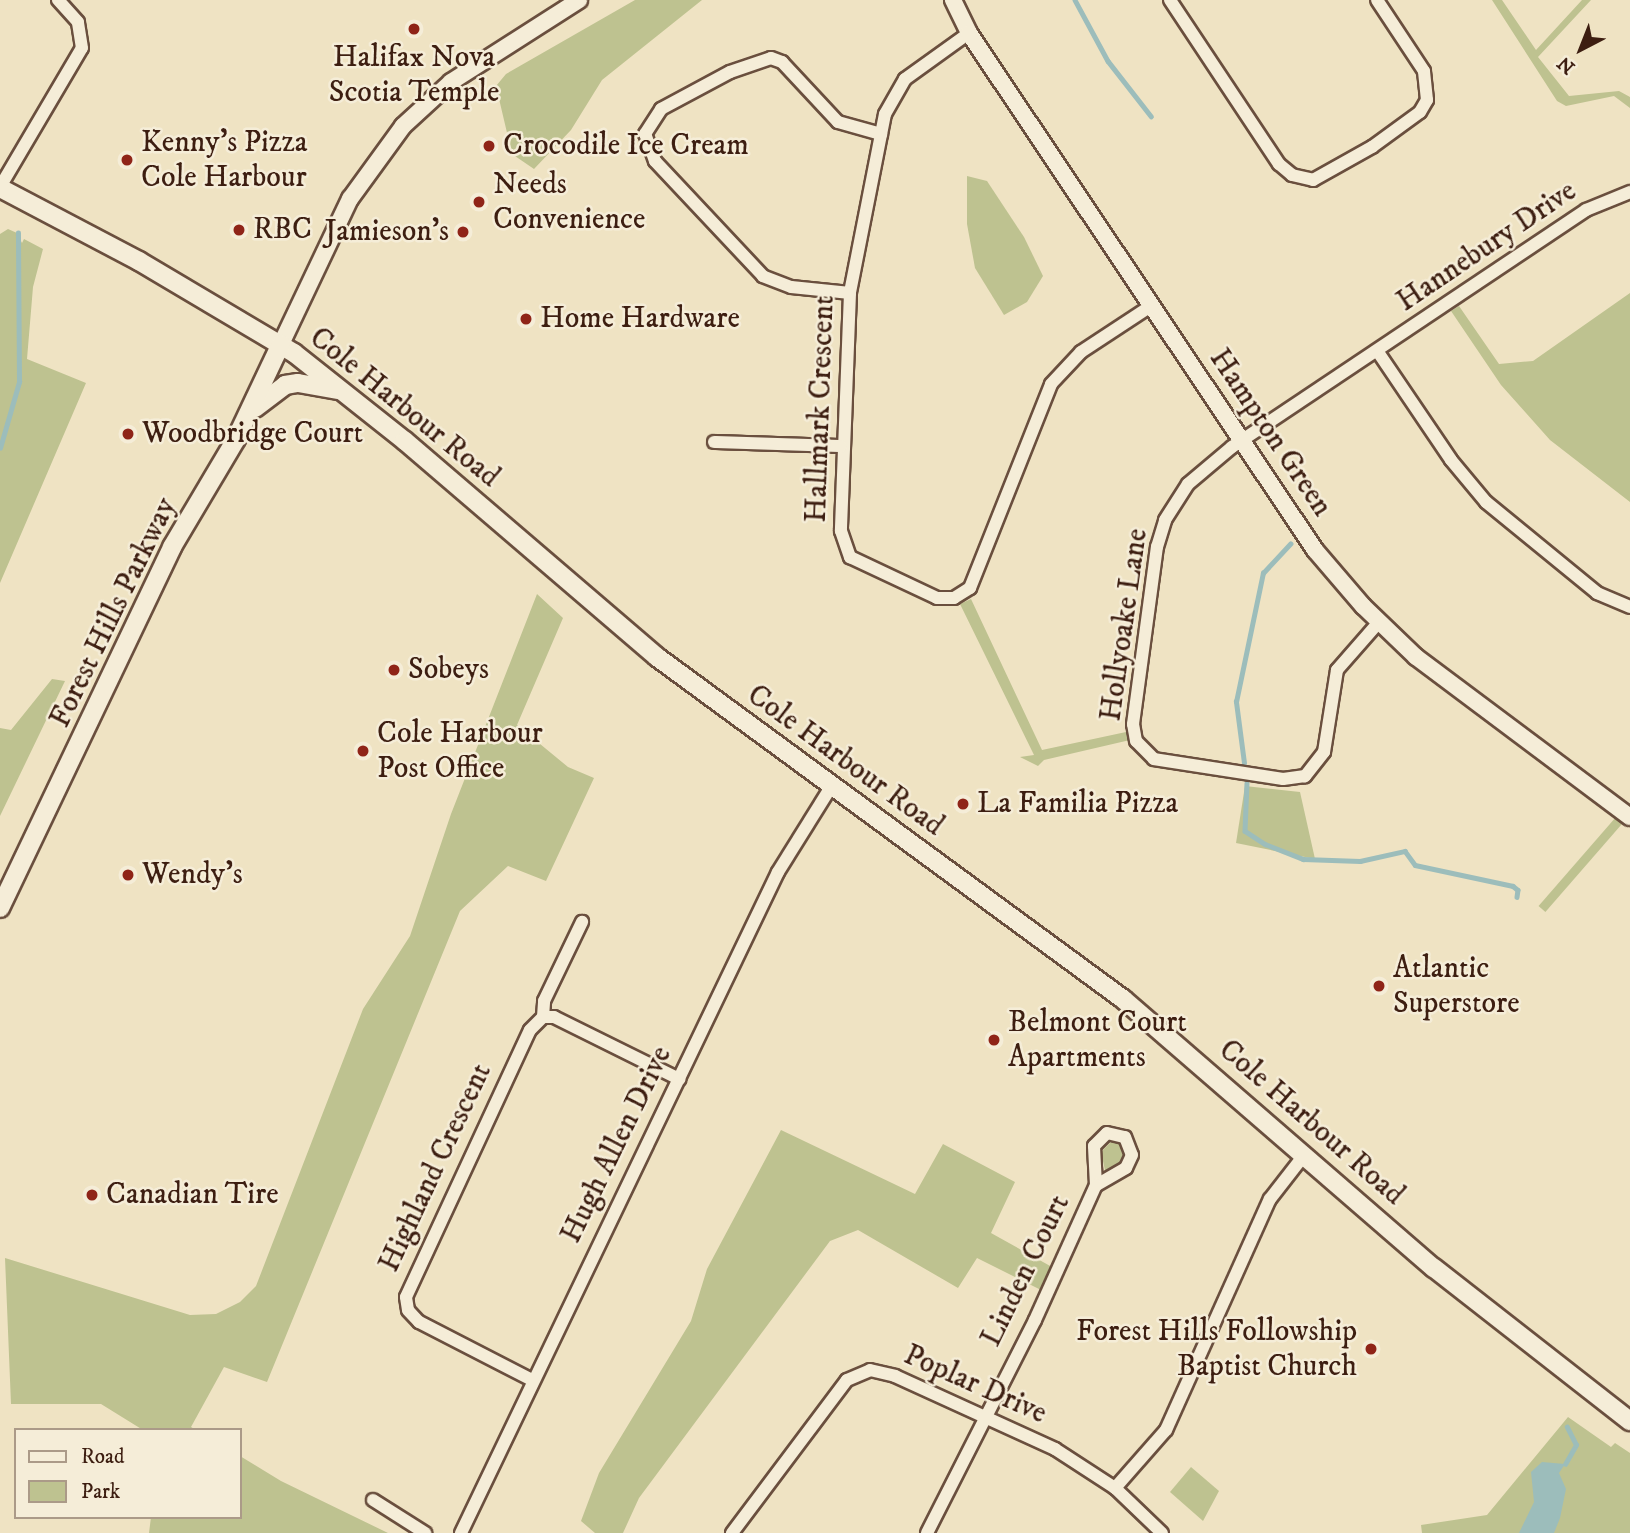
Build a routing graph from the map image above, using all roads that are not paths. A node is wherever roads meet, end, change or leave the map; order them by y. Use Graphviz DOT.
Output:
graph roads {
  1 [pos="58,0"];
  2 [pos="579,0"];
  3 [pos="953,0"];
  4 [pos="1170,0"];
  5 [pos="1377,0"];
  6 [pos="969,33"];
  7 [pos="881,134"];
  8 [pos="0,187"];
  9 [pos="1630,192"];
  10 [pos="850,293"];
  11 [pos="1151,306"];
  12 [pos="281,344"];
  13 [pos="1378,352"];
  14 [pos="341,390"];
  15 [pos="249,412"];
  16 [pos="1241,441"];
  17 [pos="714,442"];
  18 [pos="841,446"];
  19 [pos="1630,607"];
  20 [pos="1379,622"];
  21 [pos="831,787"];
  22 [pos="1630,817"];
  23 [pos="0,908"];
  24 [pos="582,922"];
  25 [pos="543,1017"];
  26 [pos="679,1079"];
  27 [pos="1305,1154"];
  28 [pos="1096,1185"];
  29 [pos="532,1380"];
  30 [pos="983,1416"];
  31 [pos="1630,1421"];
  32 [pos="1115,1488"];
  33 [pos="373,1500"];
  34 [pos="425,1533"];
  35 [pos="461,1533"];
  36 [pos="732,1533"];
  37 [pos="927,1533"];
  38 [pos="1162,1533"];
  1 -- 8 [label="street"];
  2 -- 12 [label="street"];
  3 -- 6 [label="street, Hampton Green"];
  4 -- 5 [label="street"];
  6 -- 7 [label="street, Hallmark Crescent"];
  6 -- 11 [label="street, Hampton Green"];
  7 -- 10 [label="street, Hallmark Crescent"];
  7 -- 10 [label="street"];
  8 -- 12 [label="main road, Cole Harbour Road"];
  9 -- 13 [label="street, Hannebury Drive"];
  10 -- 18 [label="street, Hallmark Crescent"];
  11 -- 16 [label="street, Hampton Green"];
  11 -- 18 [label="street, Hallmark Crescent"];
  12 -- 14 [label="main road, Cole Harbour Road"];
  12 -- 15 [label="main road, Forest Hills Parkway"];
  13 -- 16 [label="street, Hannebury Drive"];
  13 -- 19 [label="street"];
  14 -- 15 [label="main road"];
  14 -- 21 [label="main road, Cole Harbour Road"];
  15 -- 23 [label="main road, Forest Hills Parkway"];
  16 -- 20 [label="street, Hampton Green"];
  16 -- 20 [label="street, Hollyoake Lane"];
  17 -- 18 [label="street"];
  20 -- 22 [label="street, Hampton Green"];
  21 -- 26 [label="street, Hugh Allen Drive"];
  21 -- 27 [label="main road, Cole Harbour Road"];
  24 -- 25 [label="street, Highland Crescent"];
  25 -- 26 [label="street"];
  25 -- 29 [label="street, Highland Crescent"];
  26 -- 29 [label="street, Hugh Allen Drive"];
  27 -- 31 [label="main road, Cole Harbour Road"];
  27 -- 32 [label="street"];
  28 -- 30 [label="street, Linden Court"];
  29 -- 35 [label="street, Hugh Allen Drive"];
  30 -- 32 [label="street, Poplar Drive"];
  30 -- 36 [label="street, Poplar Drive"];
  30 -- 37 [label="street, Linden Court"];
  32 -- 38 [label="street, Poplar Drive"];
  33 -- 34 [label="street"];
}
